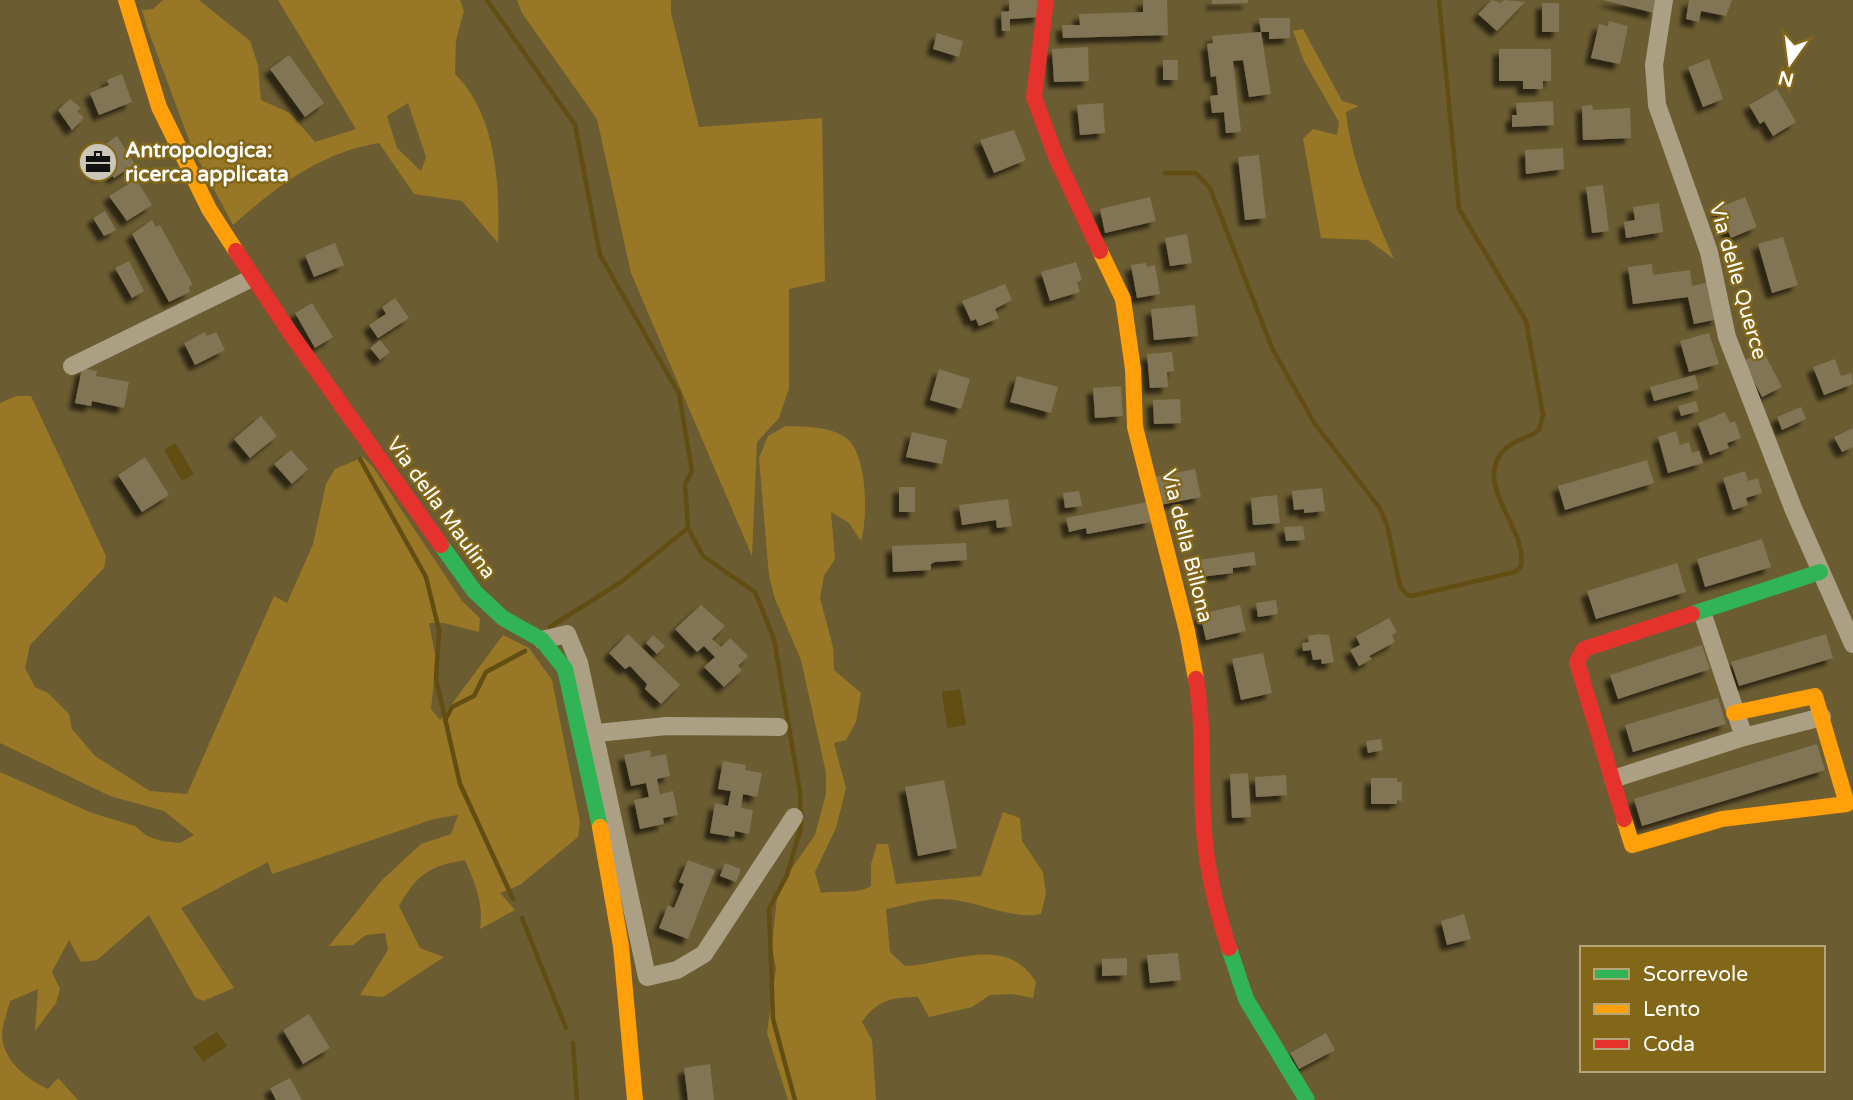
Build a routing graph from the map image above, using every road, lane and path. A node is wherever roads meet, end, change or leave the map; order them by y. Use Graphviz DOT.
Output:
graph roads {
  1 [pos="126,0"];
  2 [pos="1046,0"];
  3 [pos="1664,0"];
  4 [pos="252,278"];
  5 [pos="72,366"];
  6 [pos="1820,572"];
  7 [pos="1702,612"];
  8 [pos="542,640"];
  9 [pos="1853,643"];
  10 [pos="1734,713"];
  11 [pos="1822,717"];
  12 [pos="779,727"];
  13 [pos="588,734"];
  14 [pos="1744,737"];
  15 [pos="1613,779"];
  16 [pos="794,817"];
  17 [pos="635,1100"];
  18 [pos="1307,1100"];
  1 -- 4 [label="street, Via della Maulina"];
  2 -- 18 [label="street, Via della Billona"];
  3 -- 6 [label="street, Via delle Querce"];
  4 -- 5 [label="street"];
  4 -- 8 [label="street, Via della Maulina"];
  6 -- 7 [label="street"];
  6 -- 9 [label="street, Via delle Querce"];
  7 -- 10 [label="street"];
  7 -- 15 [label="street"];
  8 -- 13 [label="street"];
  10 -- 11 [label="street"];
  10 -- 14 [label="street"];
  11 -- 14 [label="street"];
  11 -- 15 [label="street"];
  12 -- 13 [label="street"];
  13 -- 16 [label="street"];
  13 -- 17 [label="street"];
  14 -- 15 [label="street"];
}
